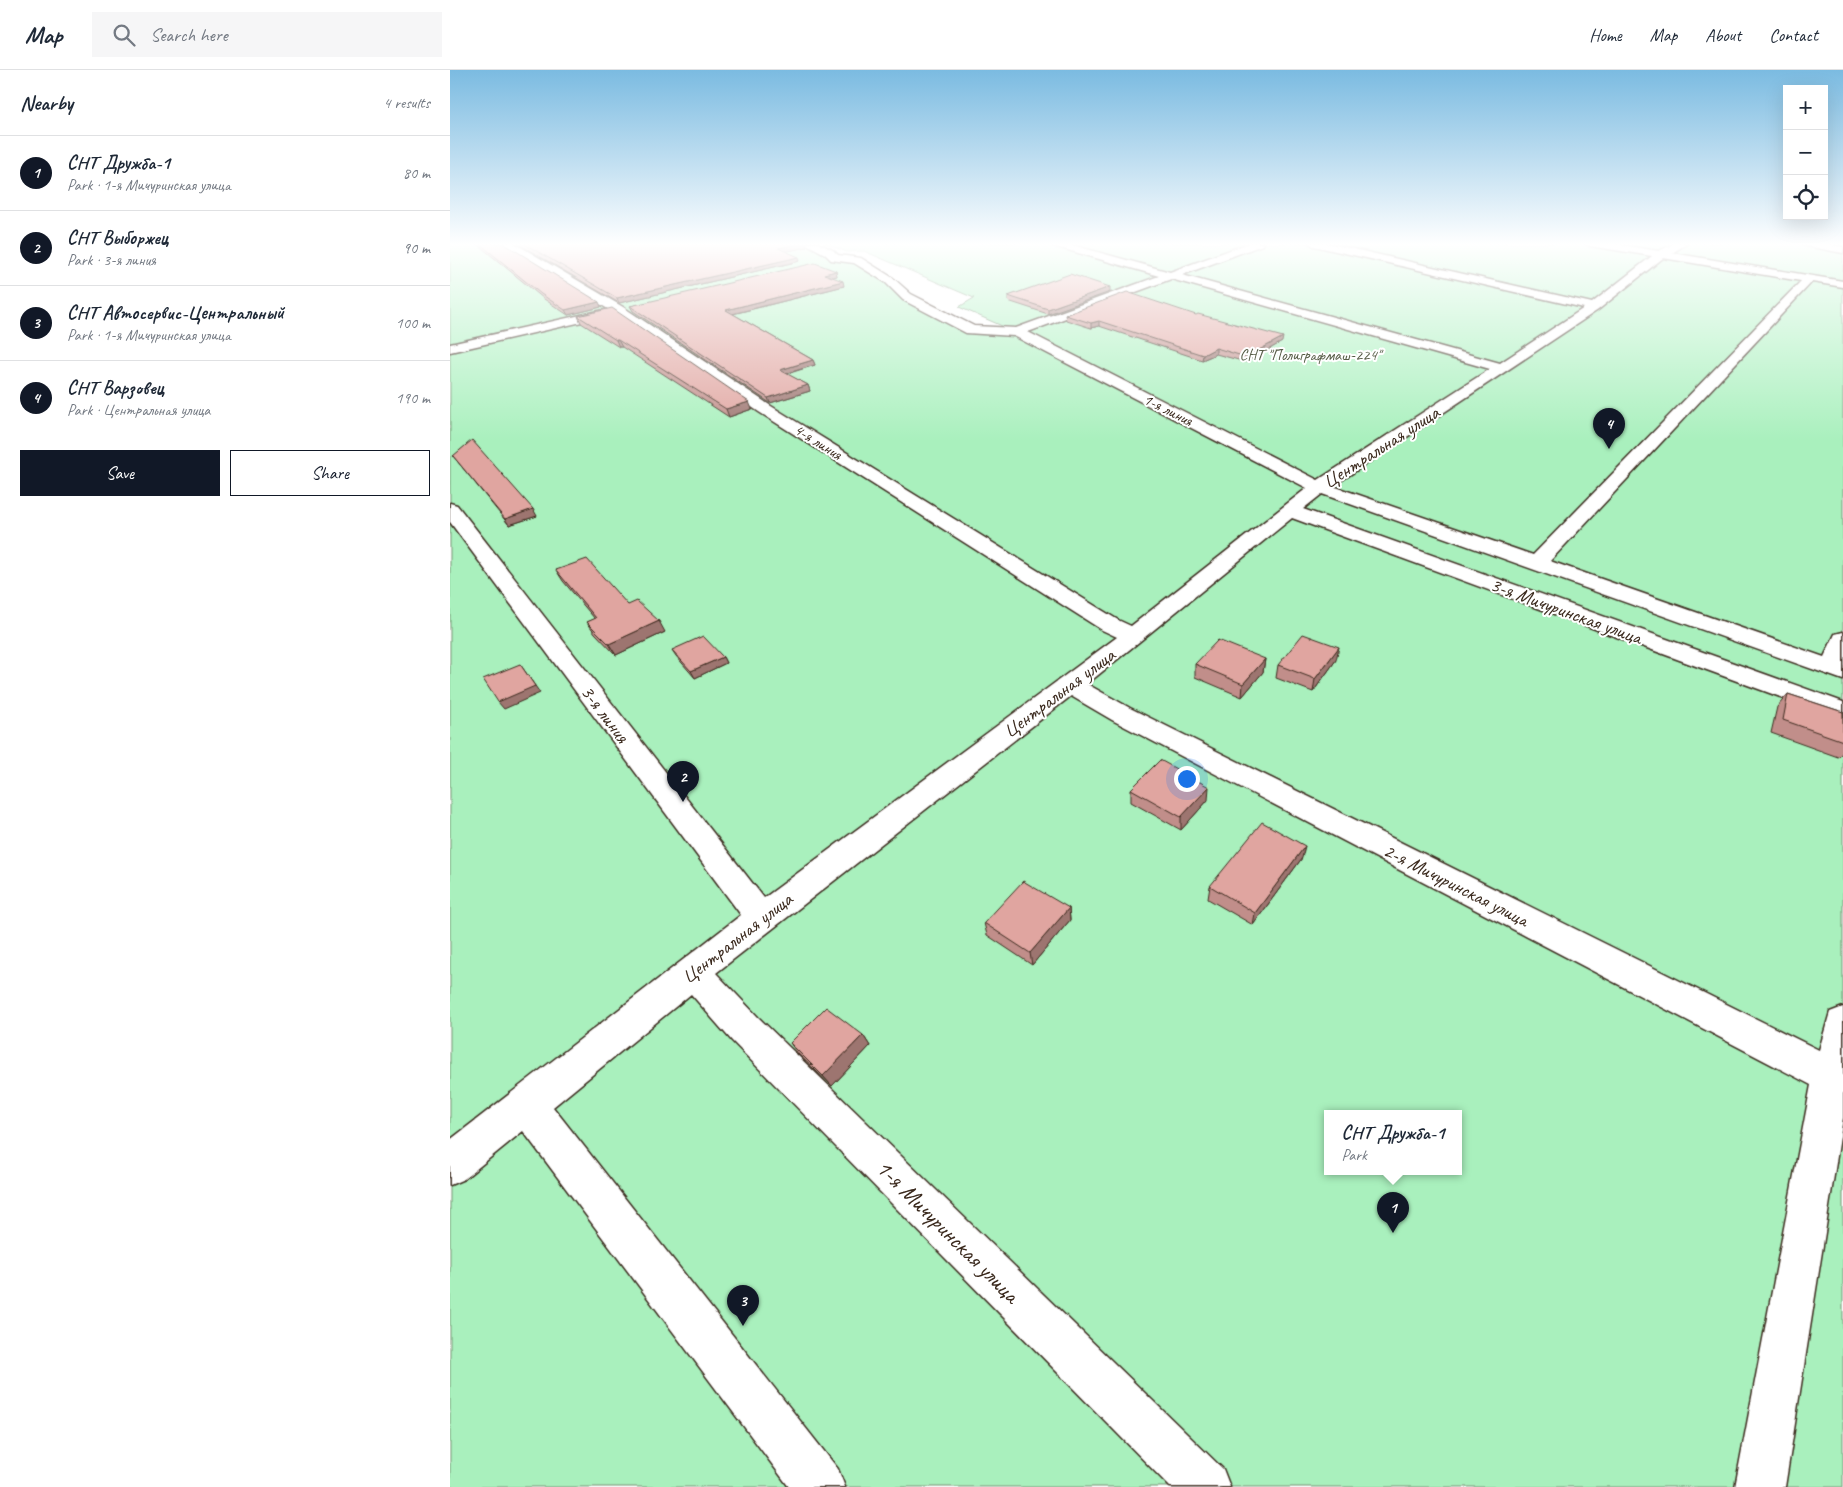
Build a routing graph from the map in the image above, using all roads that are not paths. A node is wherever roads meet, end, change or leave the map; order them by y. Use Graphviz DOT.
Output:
graph roads {
  1 [pos="622,309"];
  2 [pos="931,309"];
  3 [pos="1078,309"];
  4 [pos="1292,309"];
  5 [pos="1589,309"];
  6 [pos="1780,309"];
  7 [pos="618,310"];
  8 [pos="1016,332"];
  9 [pos="450,348"];
  10 [pos="1502,368"];
  11 [pos="1318,487"];
  12 [pos="450,510"];
  13 [pos="1289,511"];
  14 [pos="1536,564"];
  15 [pos="1133,636"];
  16 [pos="1843,639"];
  17 [pos="1837,670"];
  18 [pos="1070,685"];
  19 [pos="1843,711"];
  20 [pos="761,918"];
  21 [pos="693,972"];
  22 [pos="1843,1024"];
  23 [pos="1837,1079"];
  24 [pos="526,1104"];
  25 [pos="450,1165"];
  26 [pos="820,1487"];
  27 [pos="1206,1487"];
  28 [pos="1760,1487"];
  1 -- 7 [label="street"];
  2 -- 8 [label="street"];
  3 -- 8 [label="street"];
  4 -- 10 [label="street"];
  5 -- 10 [label="street, Центральная улица"];
  6 -- 14 [label="street"];
  7 -- 9 [label="street"];
  7 -- 15 [label="street, 4-я линия"];
  8 -- 11 [label="street, 1-я линия"];
  10 -- 11 [label="street, Центральная улица"];
  11 -- 13 [label="street, Центральная улица"];
  11 -- 14 [label="street, 1-я линия"];
  12 -- 20 [label="street, 3-я линия"];
  13 -- 15 [label="street, Центральная улица"];
  13 -- 19 [label="street, 3-я Мичуринская улица"];
  14 -- 17 [label="street, 1-я линия"];
  15 -- 18 [label="street, Центральная улица"];
  16 -- 17 [label="street"];
  18 -- 20 [label="street, Центральная улица"];
  18 -- 23 [label="street, 2-я Мичуринская улица"];
  20 -- 21 [label="street, Центральная улица"];
  21 -- 24 [label="street, Центральная улица"];
  21 -- 27 [label="street, 1-я Мичуринская улица"];
  22 -- 23 [label="street"];
  23 -- 28 [label="street"];
  24 -- 25 [label="street, Центральная улица"];
  24 -- 26 [label="street"];
}
